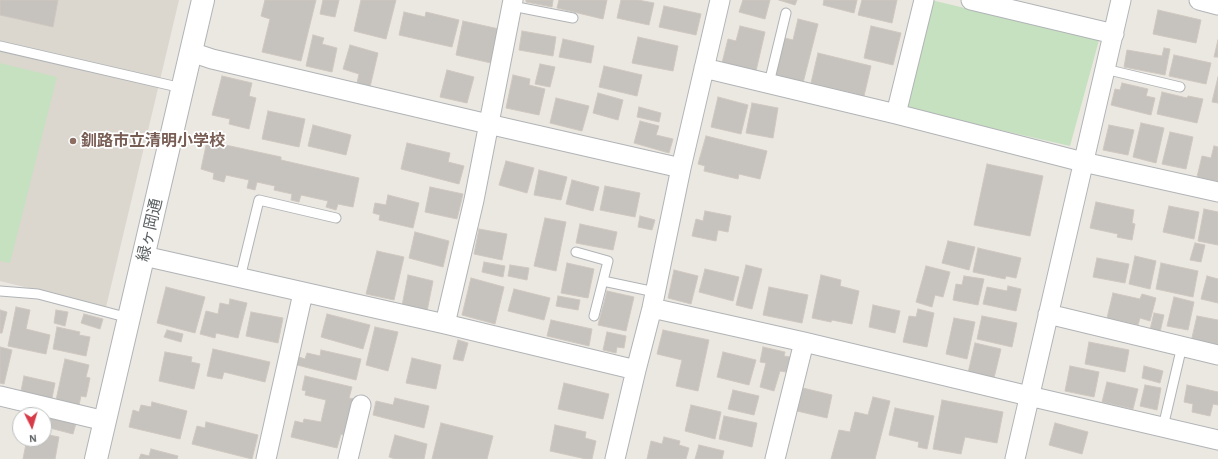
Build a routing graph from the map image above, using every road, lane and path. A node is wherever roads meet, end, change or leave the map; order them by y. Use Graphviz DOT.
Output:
graph roads {
  1 [pos="203,0"];
  2 [pos="720,0"];
  3 [pos="924,0"];
  4 [pos="971,0"];
  5 [pos="1121,0"];
  6 [pos="1199,0"];
  7 [pos="513,3"];
  8 [pos="1218,5"];
  9 [pos="786,12"];
  10 [pos="573,18"];
  11 [pos="1114,34"];
  12 [pos="0,46"];
  13 [pos="191,52"];
  14 [pos="704,68"];
  15 [pos="1105,69"];
  16 [pos="769,84"];
  17 [pos="1180,87"];
  18 [pos="182,88"];
  19 [pos="896,114"];
  20 [pos="488,124"];
  21 [pos="1083,162"];
  22 [pos="681,168"];
  23 [pos="1218,192"];
  24 [pos="336,218"];
  25 [pos="576,252"];
  26 [pos="144,256"];
  27 [pos="240,278"];
  28 [pos="603,281"];
  29 [pos="0,291"];
  30 [pos="302,293"];
  31 [pos="654,300"];
  32 [pos="1048,314"];
  33 [pos="594,316"];
  34 [pos="129,318"];
  35 [pos="445,324"];
  36 [pos="804,342"];
  37 [pos="1182,346"];
  38 [pos="1218,355"];
  39 [pos="636,370"];
  40 [pos="0,396"];
  41 [pos="1029,396"];
  42 [pos="360,405"];
  43 [pos="105,420"];
  44 [pos="1163,427"];
  45 [pos="1218,440"];
  46 [pos="96,459"];
  47 [pos="266,459"];
  48 [pos="348,459"];
  49 [pos="615,459"];
  50 [pos="775,459"];
  51 [pos="1015,459"];
  1 -- 13 [label="street, 緑ヶ岡通"];
  2 -- 14 [label="street"];
  3 -- 19 [label="street"];
  4 -- 11 [label="street"];
  5 -- 11 [label="street"];
  6 -- 8 [label="street"];
  7 -- 10 [label="lane"];
  7 -- 20 [label="street"];
  9 -- 16 [label="lane"];
  11 -- 15 [label="street"];
  12 -- 18 [label="lane"];
  13 -- 18 [label="street, 緑ヶ岡通"];
  13 -- 20 [label="street"];
  14 -- 16 [label="street"];
  14 -- 22 [label="street"];
  15 -- 17 [label="lane"];
  15 -- 21 [label="street"];
  16 -- 19 [label="street"];
  18 -- 26 [label="street, 緑ヶ岡通"];
  19 -- 21 [label="street"];
  20 -- 22 [label="street"];
  20 -- 35 [label="street"];
  21 -- 23 [label="street"];
  21 -- 32 [label="street"];
  22 -- 31 [label="street"];
  24 -- 27 [label="lane"];
  25 -- 28 [label="lane"];
  26 -- 27 [label="street"];
  26 -- 34 [label="street, 緑ヶ岡通"];
  27 -- 30 [label="street"];
  28 -- 31 [label="lane"];
  28 -- 33 [label="lane"];
  29 -- 34 [label="lane"];
  30 -- 35 [label="street"];
  30 -- 47 [label="street"];
  31 -- 36 [label="street"];
  31 -- 39 [label="street"];
  32 -- 37 [label="street"];
  32 -- 41 [label="street"];
  34 -- 43 [label="street, 緑ヶ岡通"];
  35 -- 39 [label="street"];
  36 -- 41 [label="street"];
  36 -- 50 [label="street"];
  37 -- 38 [label="street"];
  37 -- 44 [label="lane"];
  39 -- 49 [label="street"];
  40 -- 43 [label="street"];
  41 -- 44 [label="street"];
  41 -- 51 [label="street"];
  42 -- 48 [label="street"];
  43 -- 46 [label="street, 緑ヶ岡通"];
  44 -- 45 [label="street"];
}
